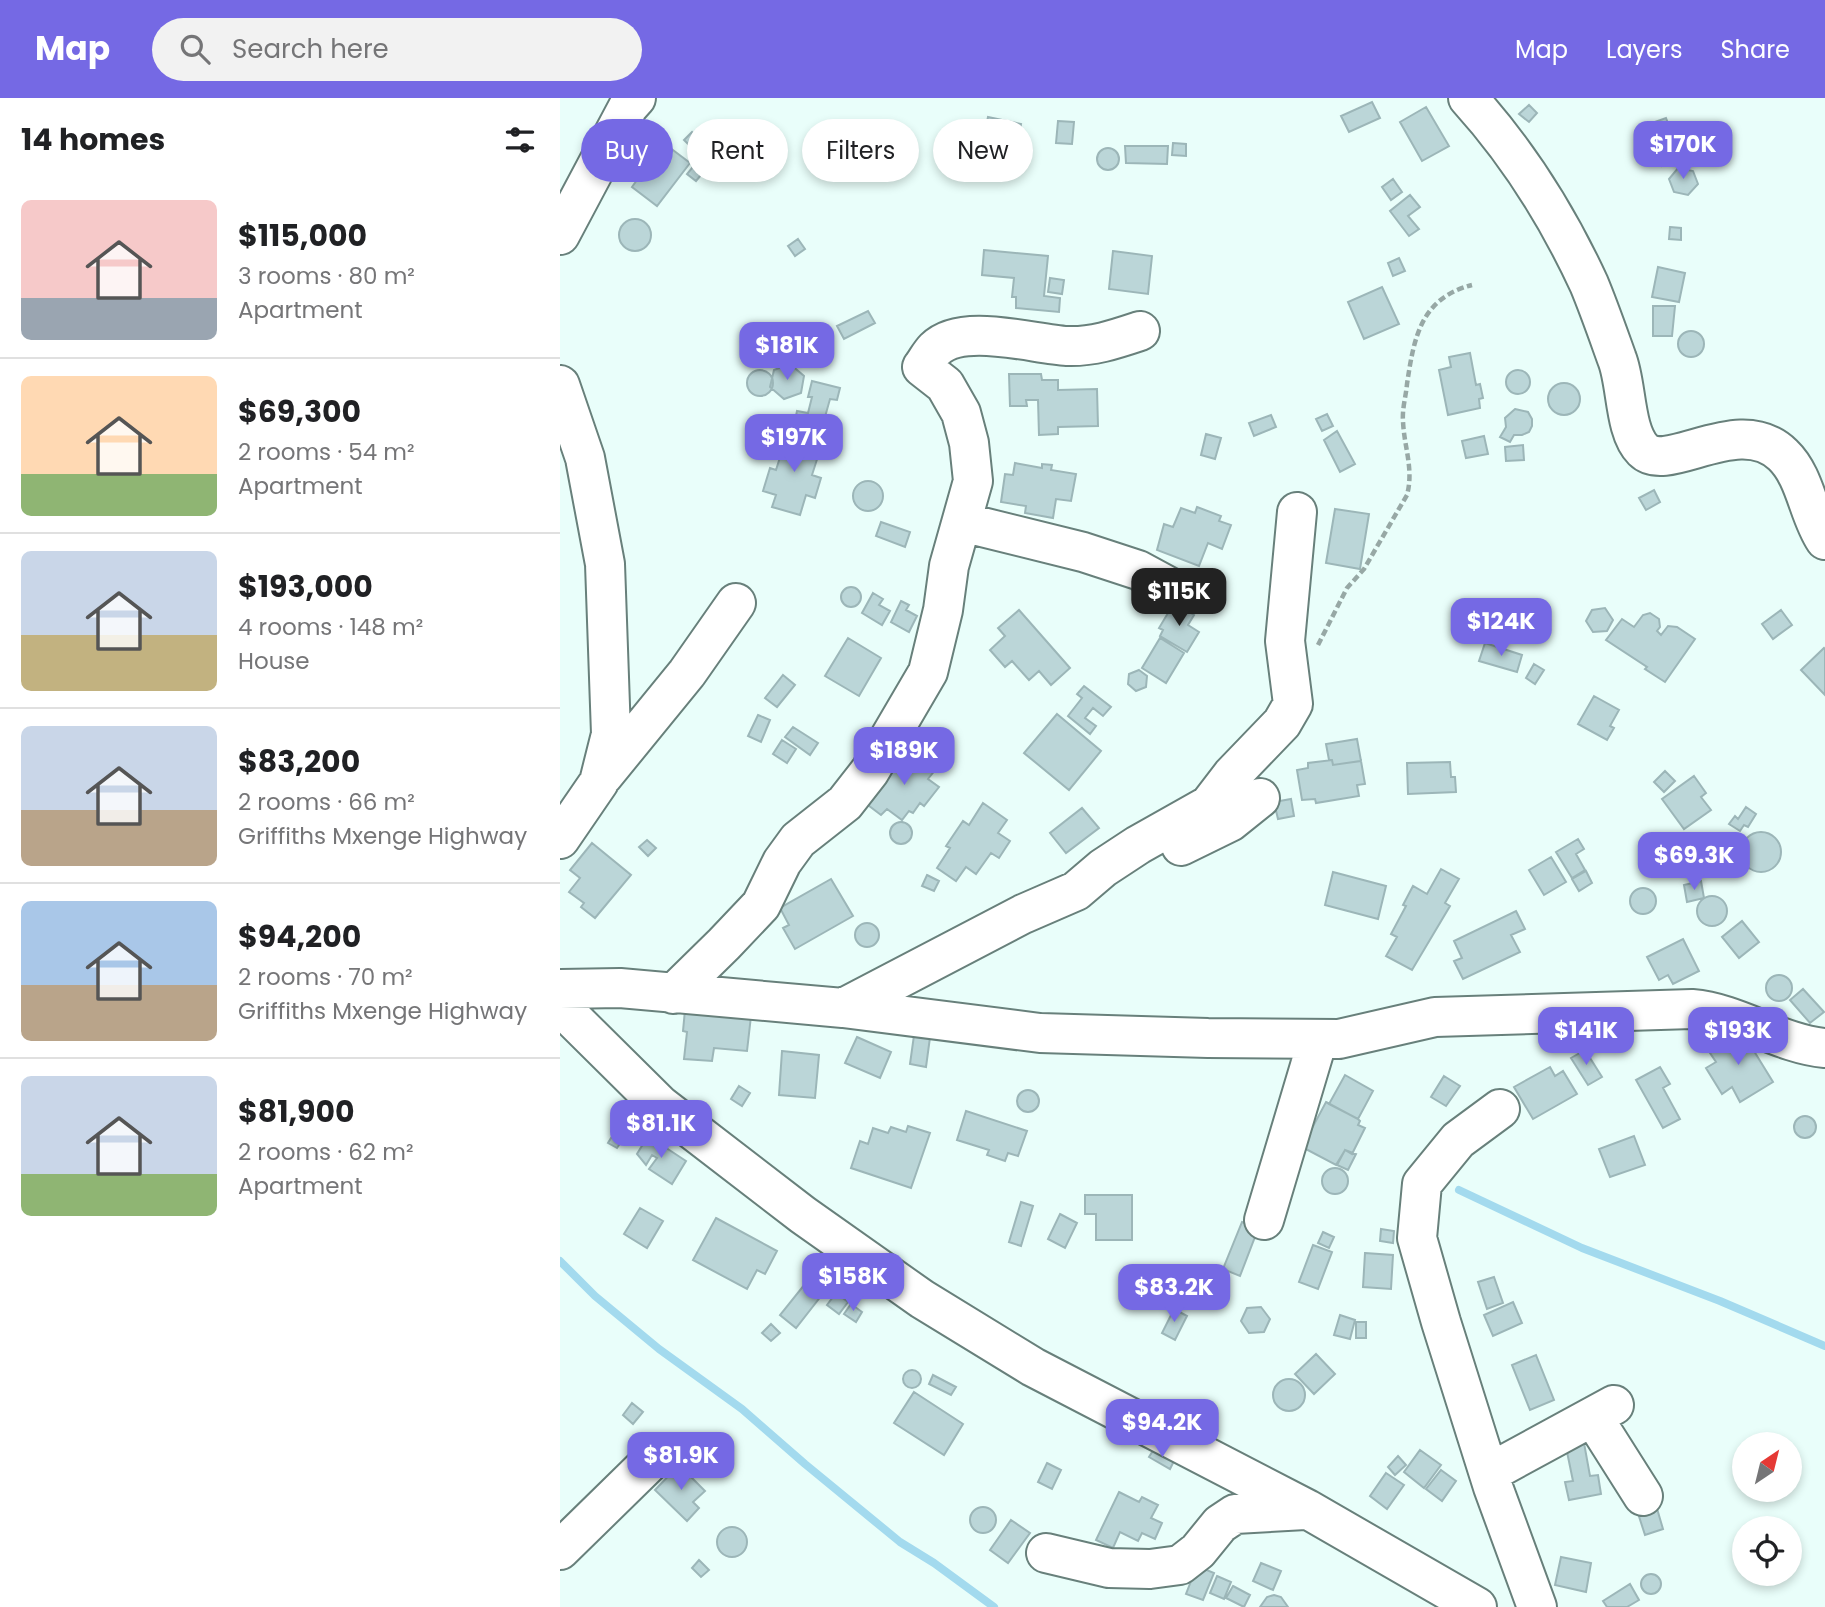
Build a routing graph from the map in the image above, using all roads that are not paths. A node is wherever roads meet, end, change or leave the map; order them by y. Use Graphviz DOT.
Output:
graph roads {
  1 [pos="636,98"];
  2 [pos="1468,98"];
  3 [pos="560,235"];
  4 [pos="1140,331"];
  5 [pos="560,385"];
  6 [pos="1297,512"];
  7 [pos="962,522"];
  8 [pos="1825,540"];
  9 [pos="1175,590"];
  10 [pos="736,603"];
  11 [pos="599,782"];
  12 [pos="1260,798"];
  13 [pos="560,839"];
  14 [pos="1076,891"];
  15 [pos="560,989"];
  16 [pos="673,994"];
  17 [pos="560,1006"];
  18 [pos="843,1008"];
  19 [pos="1318,1039"];
  20 [pos="1825,1048"];
  21 [pos="1500,1109"];
  22 [pos="1264,1220"];
  23 [pos="654,1457"];
  24 [pos="1487,1467"];
  25 [pos="1643,1496"];
  26 [pos="1307,1509"];
  27 [pos="560,1550"];
  28 [pos="1046,1553"];
  29 [pos="1477,1607"];
  30 [pos="1537,1607"];
  1 -- 3 [label="street"];
  2 -- 8 [label="street"];
  4 -- 7 [label="street"];
  5 -- 11 [label="street"];
  6 -- 14 [label="street"];
  7 -- 9 [label="street"];
  7 -- 16 [label="street"];
  10 -- 11 [label="street"];
  11 -- 13 [label="street"];
  12 -- 14 [label="street"];
  14 -- 18 [label="street"];
  15 -- 16 [label="street"];
  16 -- 18 [label="street"];
  17 -- 26 [label="street"];
  18 -- 19 [label="street"];
  19 -- 20 [label="street"];
  19 -- 22 [label="street"];
  21 -- 24 [label="street"];
  23 -- 27 [label="street"];
  24 -- 25 [label="street"];
  24 -- 30 [label="street"];
  26 -- 28 [label="street"];
  26 -- 29 [label="street"];
}
